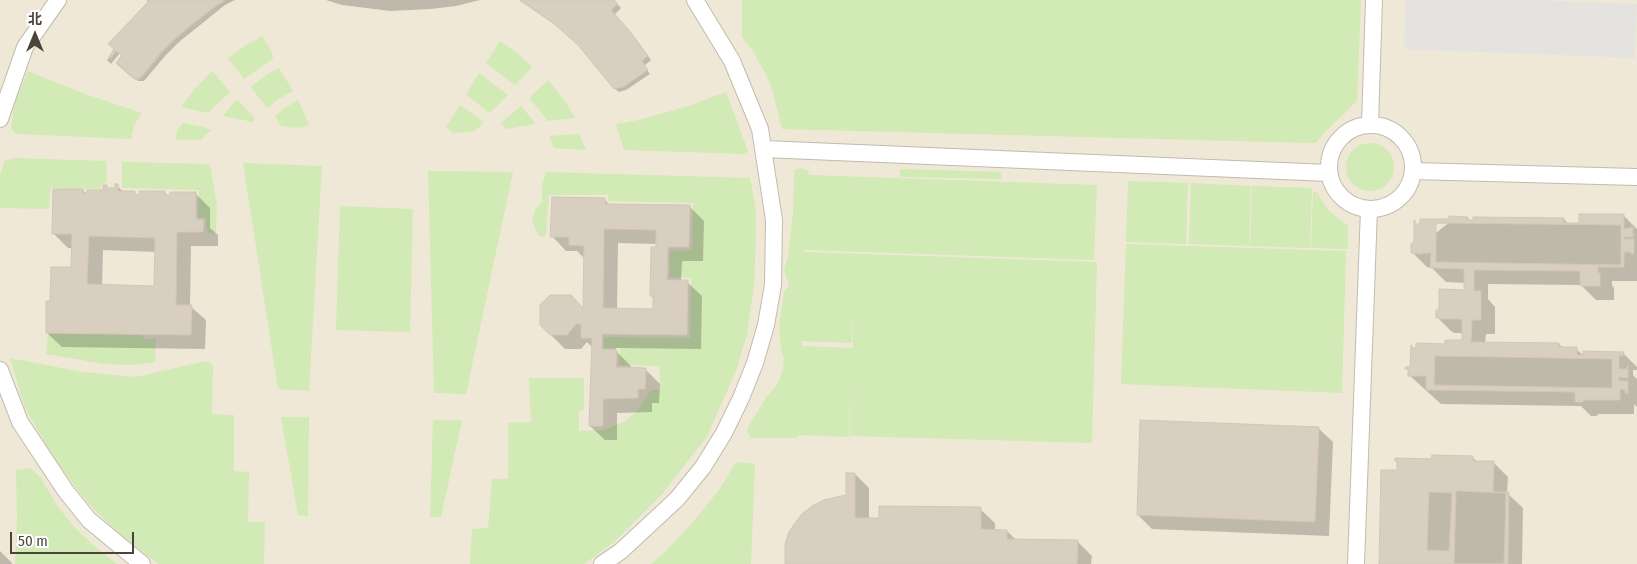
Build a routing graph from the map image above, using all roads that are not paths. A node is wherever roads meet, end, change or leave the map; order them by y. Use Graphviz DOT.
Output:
graph roads {
  1 [pos="45,0"];
  2 [pos="58,0"];
  3 [pos="695,0"];
  4 [pos="1374,0"];
  5 [pos="45,18"];
  6 [pos="3,98"];
  7 [pos="0,119"];
  8 [pos="1370,125"];
  9 [pos="764,149"];
  10 [pos="1413,171"];
  11 [pos="1329,173"];
  12 [pos="1637,177"];
  13 [pos="1369,209"];
  14 [pos="0,370"];
  15 [pos="142,564"];
  16 [pos="602,564"];
  17 [pos="1356,564"];
  1 -- 5 [label="street"];
  2 -- 5 [label="street"];
  3 -- 9 [label="street"];
  4 -- 8 [label="street"];
  5 -- 6 [label="street"];
  6 -- 7 [label="street"];
  8 -- 10 [label="street"];
  8 -- 11 [label="street"];
  9 -- 11 [label="street"];
  9 -- 16 [label="street"];
  10 -- 12 [label="street"];
  10 -- 13 [label="street"];
  11 -- 13 [label="street"];
  13 -- 17 [label="street"];
  14 -- 15 [label="street"];
}
